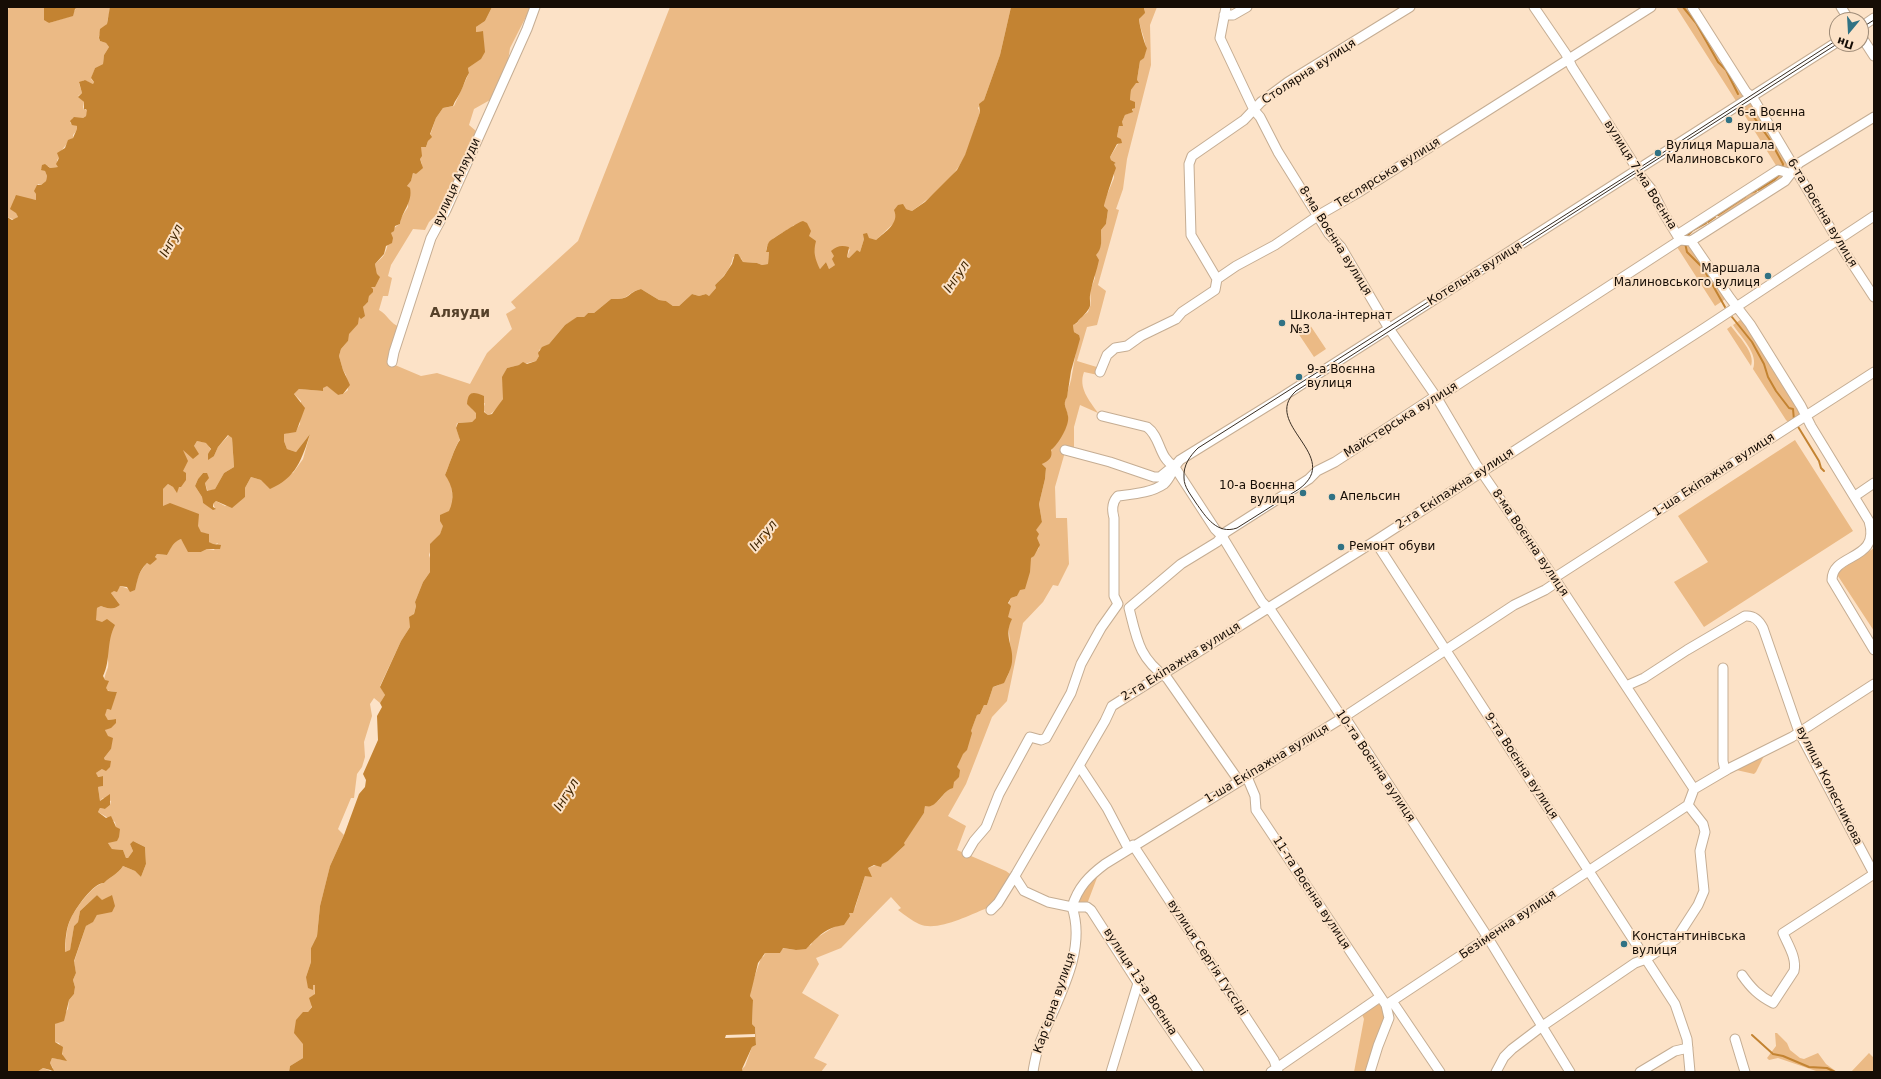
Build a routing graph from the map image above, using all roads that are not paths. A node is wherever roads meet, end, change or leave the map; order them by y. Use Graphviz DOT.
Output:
graph roads {
  1 [pos="536,7"];
  2 [pos="1247,7"];
  3 [pos="1410,7"];
  4 [pos="1534,7"];
  5 [pos="1651,7"];
  6 [pos="1692,7"];
  7 [pos="1225,11"];
  8 [pos="1829,47"];
  9 [pos="1569,59"];
  10 [pos="1752,97"];
  11 [pos="1254,110"];
  12 [pos="1874,117"];
  13 [pos="1637,171"];
  14 [pos="1793,171"];
  15 [pos="1319,216"];
  16 [pos="1874,216"];
  17 [pos="1679,238"];
  18 [pos="1837,240"];
  19 [pos="1691,241"];
  20 [pos="1217,279"];
  21 [pos="1874,297"];
  22 [pos="1736,306"];
  23 [pos="1389,328"];
  24 [pos="392,362"];
  25 [pos="1100,372"];
  26 [pos="1874,372"];
  27 [pos="1437,398"];
  28 [pos="1102,416"];
  29 [pos="1806,416"];
  30 [pos="1065,450"];
  31 [pos="1174,466"];
  32 [pos="1482,471"];
  33 [pos="1874,483"];
  34 [pos="1854,496"];
  35 [pos="1222,536"];
  36 [pos="1375,541"];
  37 [pos="1556,580"];
  38 [pos="1118,604"];
  39 [pos="1268,607"];
  40 [pos="1129,608"];
  41 [pos="1874,650"];
  42 [pos="1446,651"];
  43 [pos="1723,668"];
  44 [pos="1162,674"];
  45 [pos="1874,684"];
  46 [pos="1626,686"];
  47 [pos="1344,717"];
  48 [pos="1799,732"];
  49 [pos="1080,767"];
  50 [pos="1725,770"];
  51 [pos="1243,779"];
  52 [pos="1694,789"];
  53 [pos="1688,805"];
  54 [pos="1130,847"];
  55 [pos="967,853"];
  56 [pos="1589,871"];
  57 [pos="1873,875"];
  58 [pos="1014,877"];
  59 [pos="1874,886"];
  60 [pos="1072,907"];
  61 [pos="991,910"];
  62 [pos="1488,939"];
  63 [pos="1646,959"];
  64 [pos="1742,975"];
  65 [pos="1138,983"];
  66 [pos="1380,997"];
  67 [pos="1389,1003"];
  68 [pos="1541,1027"];
  69 [pos="1735,1039"];
  70 [pos="1688,1048"];
  71 [pos="1275,1070"];
  72 [pos="1033,1072"];
  73 [pos="1111,1072"];
  74 [pos="1199,1072"];
  75 [pos="1370,1072"];
  76 [pos="1440,1072"];
  77 [pos="1496,1072"];
  78 [pos="1570,1072"];
  79 [pos="1640,1072"];
  80 [pos="1690,1072"];
  81 [pos="1745,1072"];
  1 -- 24 [label="street, вулиця Аляуди"];
  2 -- 7 [label="street"];
  3 -- 11 [label="street, Столярна вулиця"];
  4 -- 9 [label="street, вулиця 7-ма Воєнна"];
  5 -- 9 [label="street, Теслярська вулиця"];
  6 -- 10 [label="street, 6-та Воєнна вулиця"];
  7 -- 11 [label="street, 8-ма Воєнна вулиця"];
  8 -- 10 [label="street, Котельна вулиця"];
  9 -- 13 [label="street, вулиця 7-ма Воєнна"];
  9 -- 15 [label="street, Теслярська вулиця"];
  10 -- 13 [label="street, Котельна вулиця"];
  10 -- 14 [label="street, 6-та Воєнна вулиця"];
  11 -- 15 [label="street, 8-ма Воєнна вулиця"];
  11 -- 20 [label="street, Столярна вулиця"];
  12 -- 14 [label="street"];
  13 -- 17 [label="street, вулиця 7-ма Воєнна"];
  13 -- 23 [label="street, Котельна вулиця"];
  14 -- 17 [label="street, Майстерська вулиця"];
  14 -- 18 [label="street, 6-та Воєнна вулиця"];
  14 -- 19 [label="street"];
  15 -- 20 [label="street, Теслярська вулиця"];
  15 -- 23 [label="street, 8-ма Воєнна вулиця"];
  16 -- 18 [label="street, 2-га Екіпажна вулиця"];
  17 -- 19 [label="street, вулиця 7-ма Воєнна"];
  17 -- 27 [label="street, Майстерська вулиця"];
  18 -- 21 [label="street, 6-та Воєнна вулиця"];
  18 -- 22 [label="street, 2-га Екіпажна вулиця"];
  19 -- 22 [label="street"];
  20 -- 25 [label="street, Теслярська вулиця"];
  22 -- 29 [label="street"];
  22 -- 32 [label="street, 2-га Екіпажна вулиця"];
  23 -- 27 [label="street, 8-ма Воєнна вулиця"];
  23 -- 31 [label="street, Котельна вулиця"];
  26 -- 29 [label="street, 1-ша Екіпажна вулиця"];
  27 -- 32 [label="street, 8-ма Воєнна вулиця"];
  27 -- 35 [label="street, Майстерська вулиця"];
  28 -- 31 [label="street, 10-та Воєнна вулиця"];
  29 -- 34 [label="street"];
  29 -- 37 [label="street, 1-ша Екіпажна вулиця"];
  30 -- 31 [label="street"];
  31 -- 35 [label="street, 10-та Воєнна вулиця"];
  31 -- 38 [label="street, Котельна вулиця"];
  32 -- 36 [label="street, 2-га Екіпажна вулиця"];
  32 -- 37 [label="street, 8-ма Воєнна вулиця"];
  33 -- 34 [label="street"];
  34 -- 41 [label="street"];
  35 -- 39 [label="street, 10-та Воєнна вулиця"];
  35 -- 40 [label="street, Майстерська вулиця"];
  36 -- 39 [label="street, 2-га Екіпажна вулиця"];
  36 -- 42 [label="street, 9-та Воєнна вулиця"];
  37 -- 42 [label="street, 1-ша Екіпажна вулиця"];
  37 -- 46 [label="street, 8-ма Воєнна вулиця"];
  38 -- 40 [label="street"];
  38 -- 55 [label="street"];
  39 -- 44 [label="street, 2-га Екіпажна вулиця"];
  39 -- 47 [label="street, 10-та Воєнна вулиця"];
  40 -- 44 [label="street, 11-та Воєнна вулиця"];
  42 -- 47 [label="street, 1-ша Екіпажна вулиця"];
  42 -- 56 [label="street, 9-та Воєнна вулиця"];
  43 -- 50 [label="street"];
  44 -- 49 [label="street, 2-га Екіпажна вулиця"];
  44 -- 51 [label="street, 11-та Воєнна вулиця"];
  45 -- 48 [label="street"];
  46 -- 48 [label="street, вулиця Колесникова"];
  46 -- 52 [label="street, 8-ма Воєнна вулиця"];
  47 -- 51 [label="street, 1-ша Екіпажна вулиця"];
  47 -- 62 [label="street, 10-та Воєнна вулиця"];
  48 -- 50 [label="street"];
  48 -- 57 [label="street, вулиця Колесникова"];
  49 -- 54 [label="street, вулиця Сергія Гуссіді"];
  49 -- 58 [label="street, 2-га Екіпажна вулиця"];
  50 -- 52 [label="street"];
  51 -- 54 [label="street, 1-ша Екіпажна вулиця"];
  51 -- 66 [label="street, 11-та Воєнна вулиця"];
  52 -- 53 [label="street"];
  53 -- 56 [label="street, Безіменна вулиця"];
  53 -- 63 [label="street"];
  54 -- 60 [label="street, 1-ша Екіпажна вулиця"];
  54 -- 71 [label="street, вулиця Сергія Гуссіді"];
  56 -- 62 [label="street, Безіменна вулиця"];
  56 -- 63 [label="street, 9-та Воєнна вулиця"];
  57 -- 59 [label="street, вулиця Колесникова"];
  57 -- 64 [label="street"];
  58 -- 60 [label="street"];
  58 -- 61 [label="street, 2-га Екіпажна вулиця"];
  60 -- 65 [label="street, вулиця 13-а Воєнна"];
  60 -- 72 [label="street, Карʼєрна вулиця"];
  62 -- 67 [label="street, Безіменна вулиця"];
  62 -- 68 [label="street, 10-та Воєнна вулиця"];
  63 -- 68 [label="street"];
  63 -- 70 [label="street, 9-та Воєнна вулиця"];
  65 -- 73 [label="street"];
  65 -- 74 [label="street, вулиця 13-а Воєнна"];
  66 -- 67 [label="street, 11-та Воєнна вулиця"];
  66 -- 71 [label="street"];
  67 -- 75 [label="street"];
  67 -- 76 [label="street, 11-та Воєнна вулиця"];
  68 -- 77 [label="street"];
  68 -- 78 [label="street, 10-та Воєнна вулиця"];
  69 -- 81 [label="street"];
  70 -- 79 [label="street"];
  70 -- 80 [label="street, 9-та Воєнна вулиця"];
}
